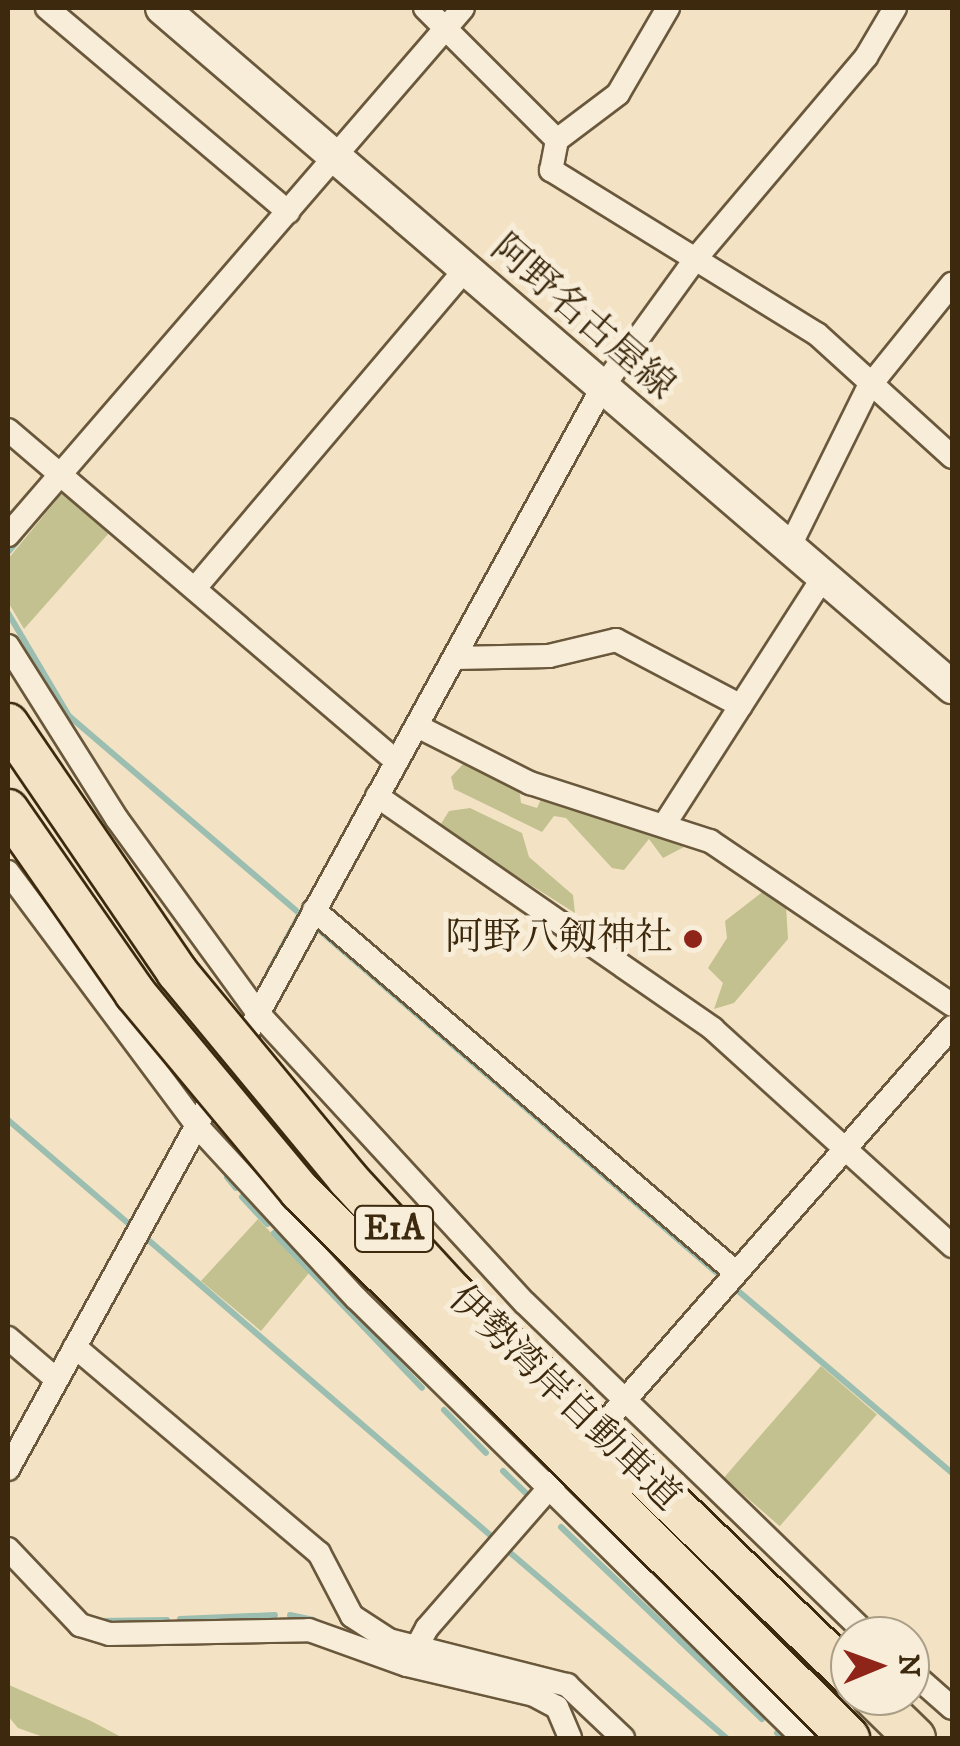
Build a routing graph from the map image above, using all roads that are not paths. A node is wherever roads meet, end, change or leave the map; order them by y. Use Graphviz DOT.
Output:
graph roads {
  1 [pos="47,8"];
  2 [pos="162,8"];
  3 [pos="425,8"];
  4 [pos="463,8"];
  5 [pos="668,8"];
  6 [pos="895,8"];
  7 [pos="448,28"];
  8 [pos="557,140"];
  9 [pos="334,158"];
  10 [pos="288,212"];
  11 [pos="697,258"];
  12 [pos="465,270"];
  13 [pos="952,284"];
  14 [pos="602,388"];
  15 [pos="868,388"];
  16 [pos="8,430"];
  17 [pos="952,458"];
  18 [pos="60,475"];
  19 [pos="8,535"];
  20 [pos="790,546"];
  21 [pos="824,576"];
  22 [pos="196,587"];
  23 [pos="8,646"];
  24 [pos="455,658"];
  25 [pos="952,687"];
  26 [pos="741,706"];
  27 [pos="8,724"];
  28 [pos="416,726"];
  29 [pos="397,762"];
  30 [pos="378,796"];
  31 [pos="8,810"];
  32 [pos="666,822"];
  33 [pos="8,872"];
  34 [pos="14,890"];
  35 [pos="314,910"];
  36 [pos="952,1005"];
  37 [pos="258,1013"];
  38 [pos="952,1026"];
  39 [pos="198,1127"];
  40 [pos="841,1149"];
  41 [pos="952,1246"];
  42 [pos="734,1271"];
  43 [pos="8,1338"];
  44 [pos="75,1346"];
  45 [pos="56,1379"];
  46 [pos="626,1397"];
  47 [pos="8,1469"];
  48 [pos="547,1491"];
  49 [pos="8,1549"];
  50 [pos="849,1616"];
  51 [pos="411,1656"];
  52 [pos="830,1656"];
  53 [pos="930,1689"];
  54 [pos="952,1708"];
  55 [pos="892,1716"];
  56 [pos="570,1738"];
  57 [pos="623,1738"];
  58 [pos="803,1738"];
  59 [pos="849,1738"];
  60 [pos="915,1738"];
  1 -- 10 [label="street"];
  2 -- 9 [label="main road, 阿野名古屋線"];
  3 -- 7 [label="street"];
  4 -- 7 [label="street"];
  5 -- 8 [label="street"];
  6 -- 11 [label="street"];
  7 -- 8 [label="street"];
  7 -- 9 [label="street"];
  8 -- 11 [label="street"];
  9 -- 10 [label="street"];
  9 -- 12 [label="main road, 阿野名古屋線"];
  10 -- 18 [label="street"];
  11 -- 14 [label="street"];
  11 -- 15 [label="street"];
  12 -- 14 [label="main road, 阿野名古屋線"];
  12 -- 22 [label="street"];
  13 -- 15 [label="street"];
  14 -- 20 [label="main road, 阿野名古屋線"];
  14 -- 24 [label="street"];
  15 -- 17 [label="street"];
  15 -- 20 [label="street"];
  16 -- 18 [label="street"];
  18 -- 19 [label="street"];
  18 -- 22 [label="street"];
  20 -- 21 [label="main road, 阿野名古屋線"];
  21 -- 25 [label="main road, 阿野名古屋線"];
  21 -- 26 [label="street"];
  22 -- 29 [label="street"];
  23 -- 37 [label="street"];
  24 -- 26 [label="street"];
  24 -- 28 [label="street"];
  26 -- 32 [label="street"];
  27 -- 52 [label="highway, 伊勢湾岸自動車道 / E1A, bridge"];
  28 -- 29 [label="street"];
  28 -- 32 [label="street"];
  29 -- 30 [label="street"];
  30 -- 35 [label="street"];
  30 -- 40 [label="street"];
  31 -- 59 [label="highway, 伊勢湾岸自動車道 / E1A, bridge"];
  32 -- 36 [label="street"];
  33 -- 34 [label="street"];
  34 -- 39 [label="street"];
  35 -- 37 [label="street"];
  35 -- 42 [label="street"];
  37 -- 39 [label="street"];
  37 -- 46 [label="street"];
  38 -- 40 [label="street"];
  39 -- 44 [label="street"];
  39 -- 48 [label="street"];
  40 -- 41 [label="street"];
  40 -- 42 [label="street"];
  42 -- 46 [label="street"];
  43 -- 45 [label="street"];
  44 -- 45 [label="street"];
  44 -- 51 [label="street"];
  45 -- 47 [label="street"];
  46 -- 48 [label="street"];
  46 -- 50 [label="street"];
  48 -- 51 [label="street"];
  48 -- 58 [label="street"];
  49 -- 51 [label="street"];
  51 -- 56 [label="street"];
  51 -- 57 [label="street"];
  53 -- 54 [label="street"];
  55 -- 60 [label="highway"];
}
